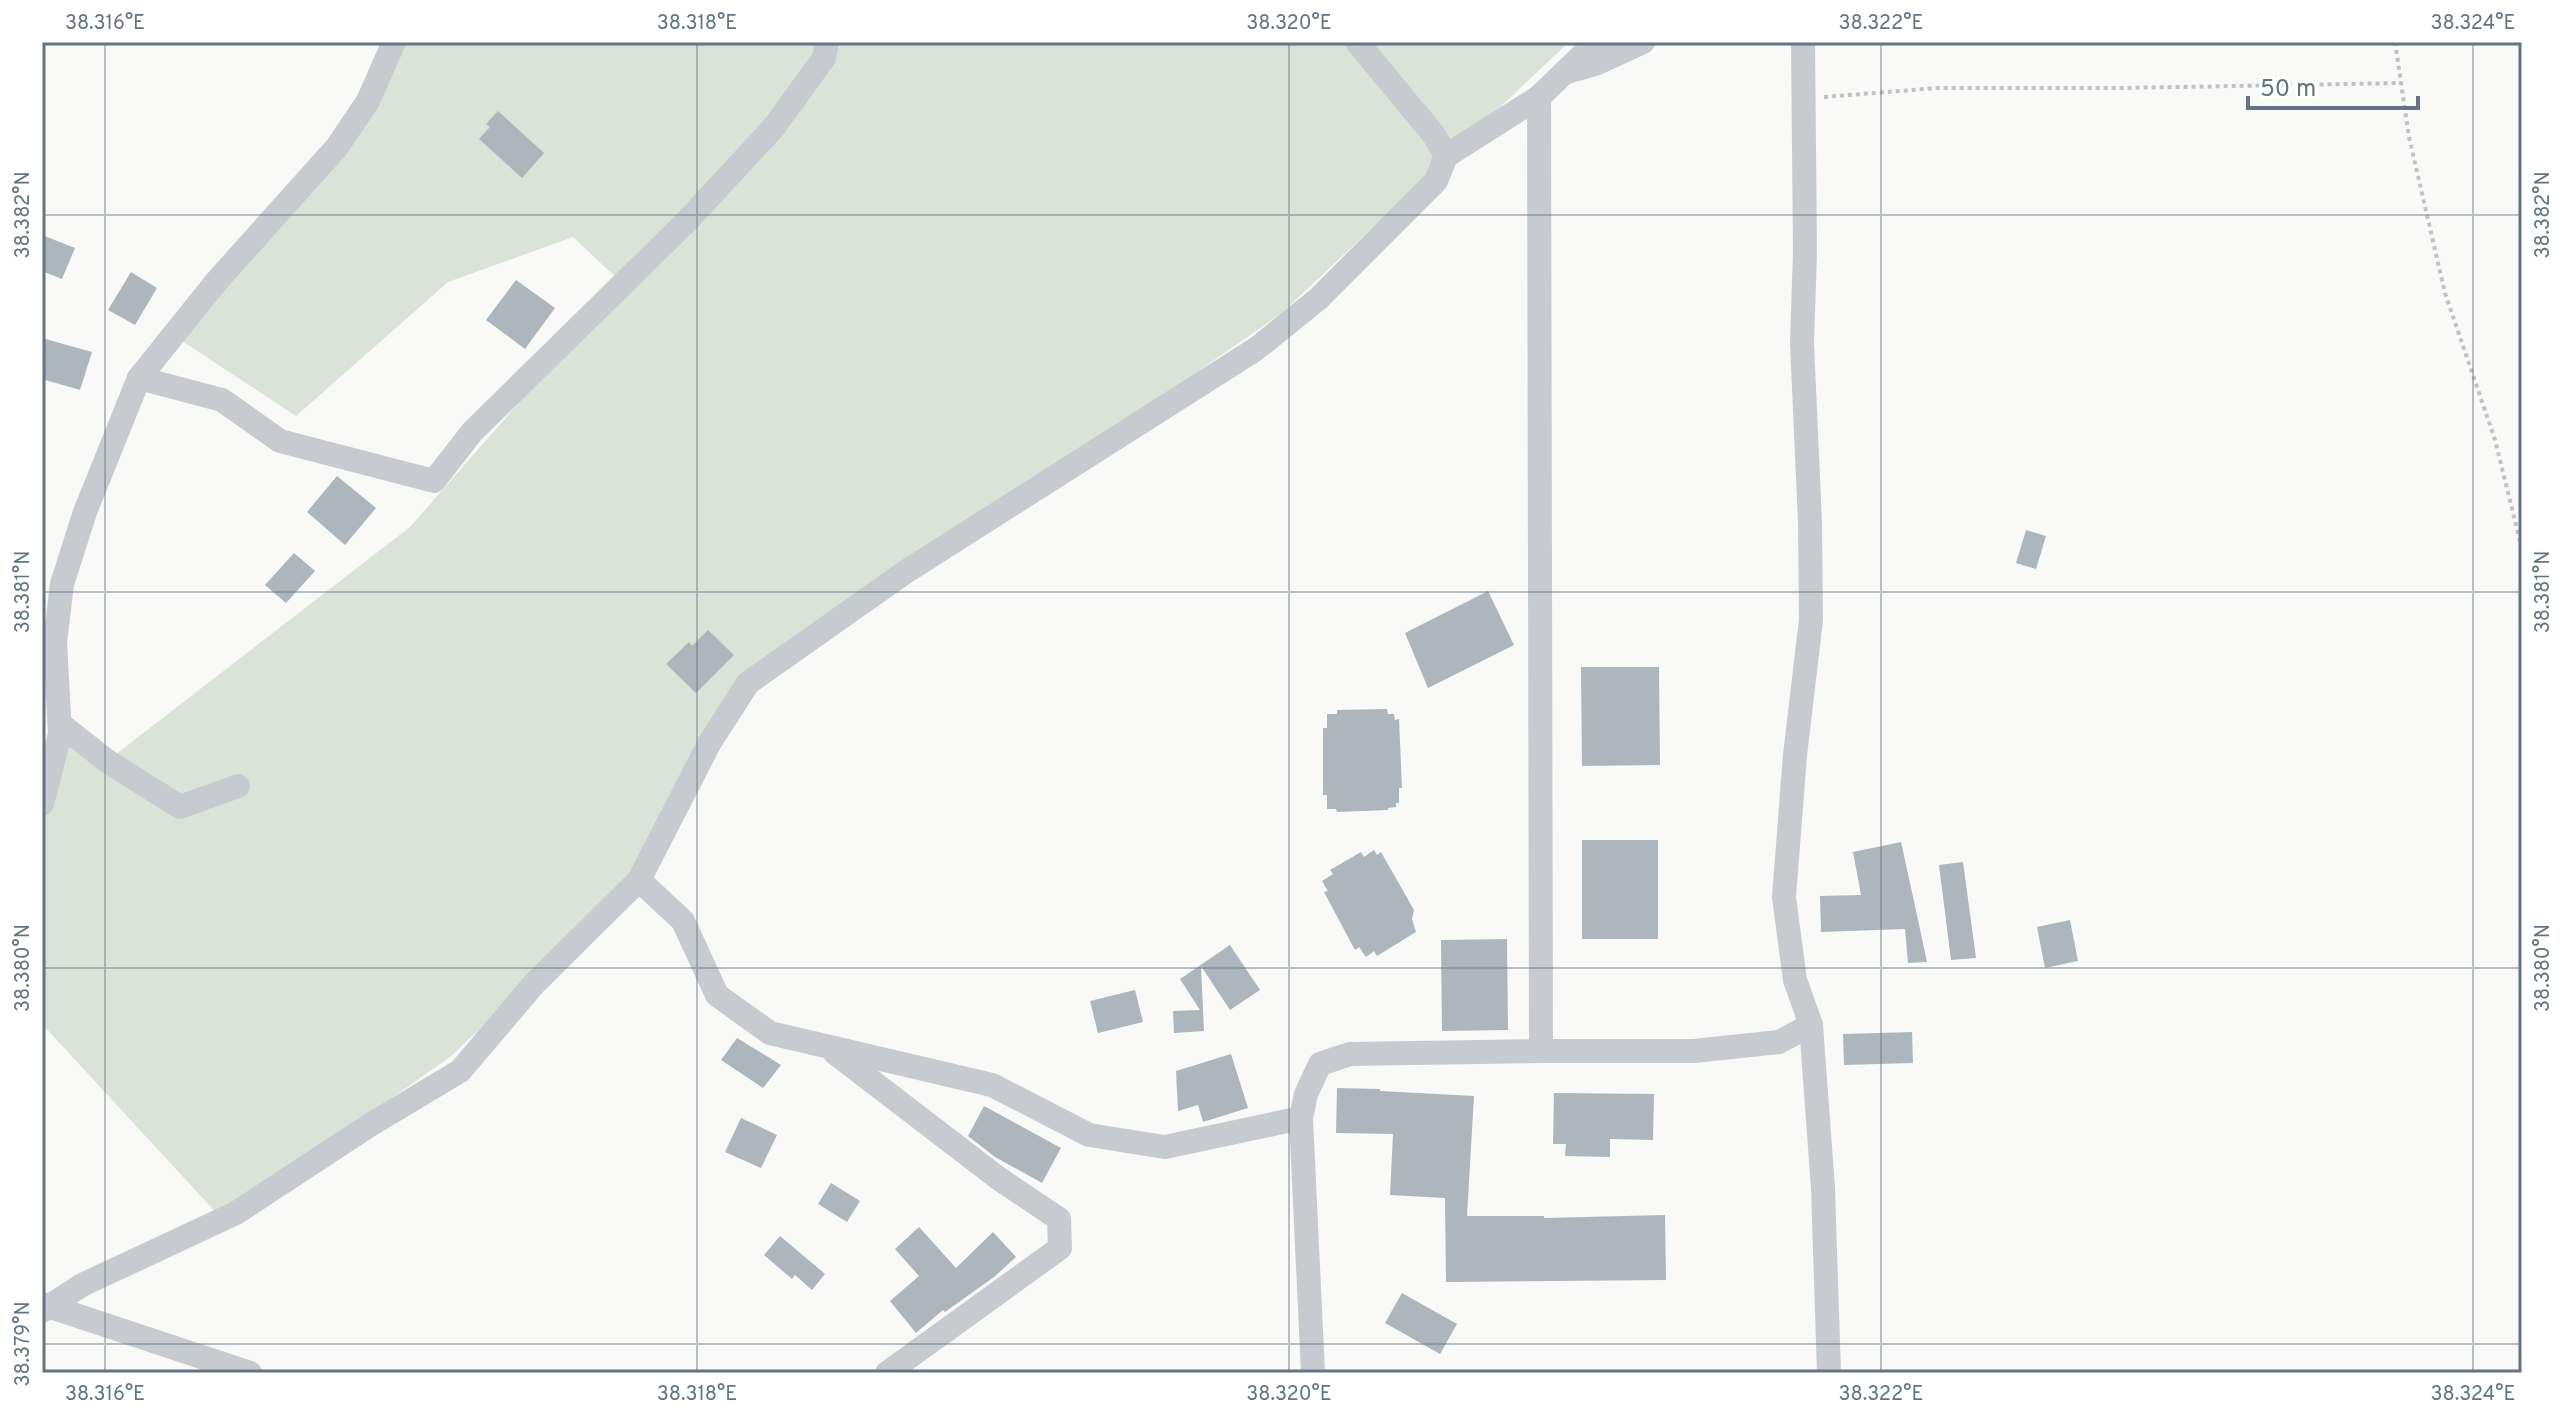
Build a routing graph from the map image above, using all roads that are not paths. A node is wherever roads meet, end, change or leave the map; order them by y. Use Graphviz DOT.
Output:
graph roads {
  1 [pos="394,42"];
  2 [pos="827,42"];
  3 [pos="1357,42"];
  4 [pos="1596,42"];
  5 [pos="1643,42"];
  6 [pos="1801,44"];
  7 [pos="1563,73"];
  8 [pos="1539,97"];
  9 [pos="1446,156"];
  10 [pos="139,378"];
  11 [pos="48,632"];
  12 [pos="60,724"];
  13 [pos="238,786"];
  14 [pos="42,804"];
  15 [pos="639,880"];
  16 [pos="1811,1025"];
  17 [pos="826,1047"];
  18 [pos="1541,1051"];
  19 [pos="1301,1118"];
  20 [pos="45,1307"];
  21 [pos="250,1373"];
  22 [pos="887,1373"];
  23 [pos="1313,1373"];
  24 [pos="1829,1373"];
  1 -- 10 [label="street"];
  2 -- 10 [label="street"];
  3 -- 9 [label="street"];
  4 -- 7 [label="street"];
  5 -- 7 [label="street"];
  6 -- 16 [label="street"];
  7 -- 8 [label="street"];
  8 -- 9 [label="street"];
  8 -- 18 [label="street"];
  9 -- 15 [label="street"];
  10 -- 11 [label="street"];
  11 -- 12 [label="street"];
  12 -- 13 [label="street"];
  12 -- 14 [label="street"];
  15 -- 17 [label="street"];
  15 -- 20 [label="street"];
  16 -- 18 [label="street"];
  16 -- 24 [label="street"];
  17 -- 19 [label="street"];
  17 -- 22 [label="street"];
  18 -- 19 [label="street"];
  19 -- 23 [label="street"];
  20 -- 21 [label="street"];
}
